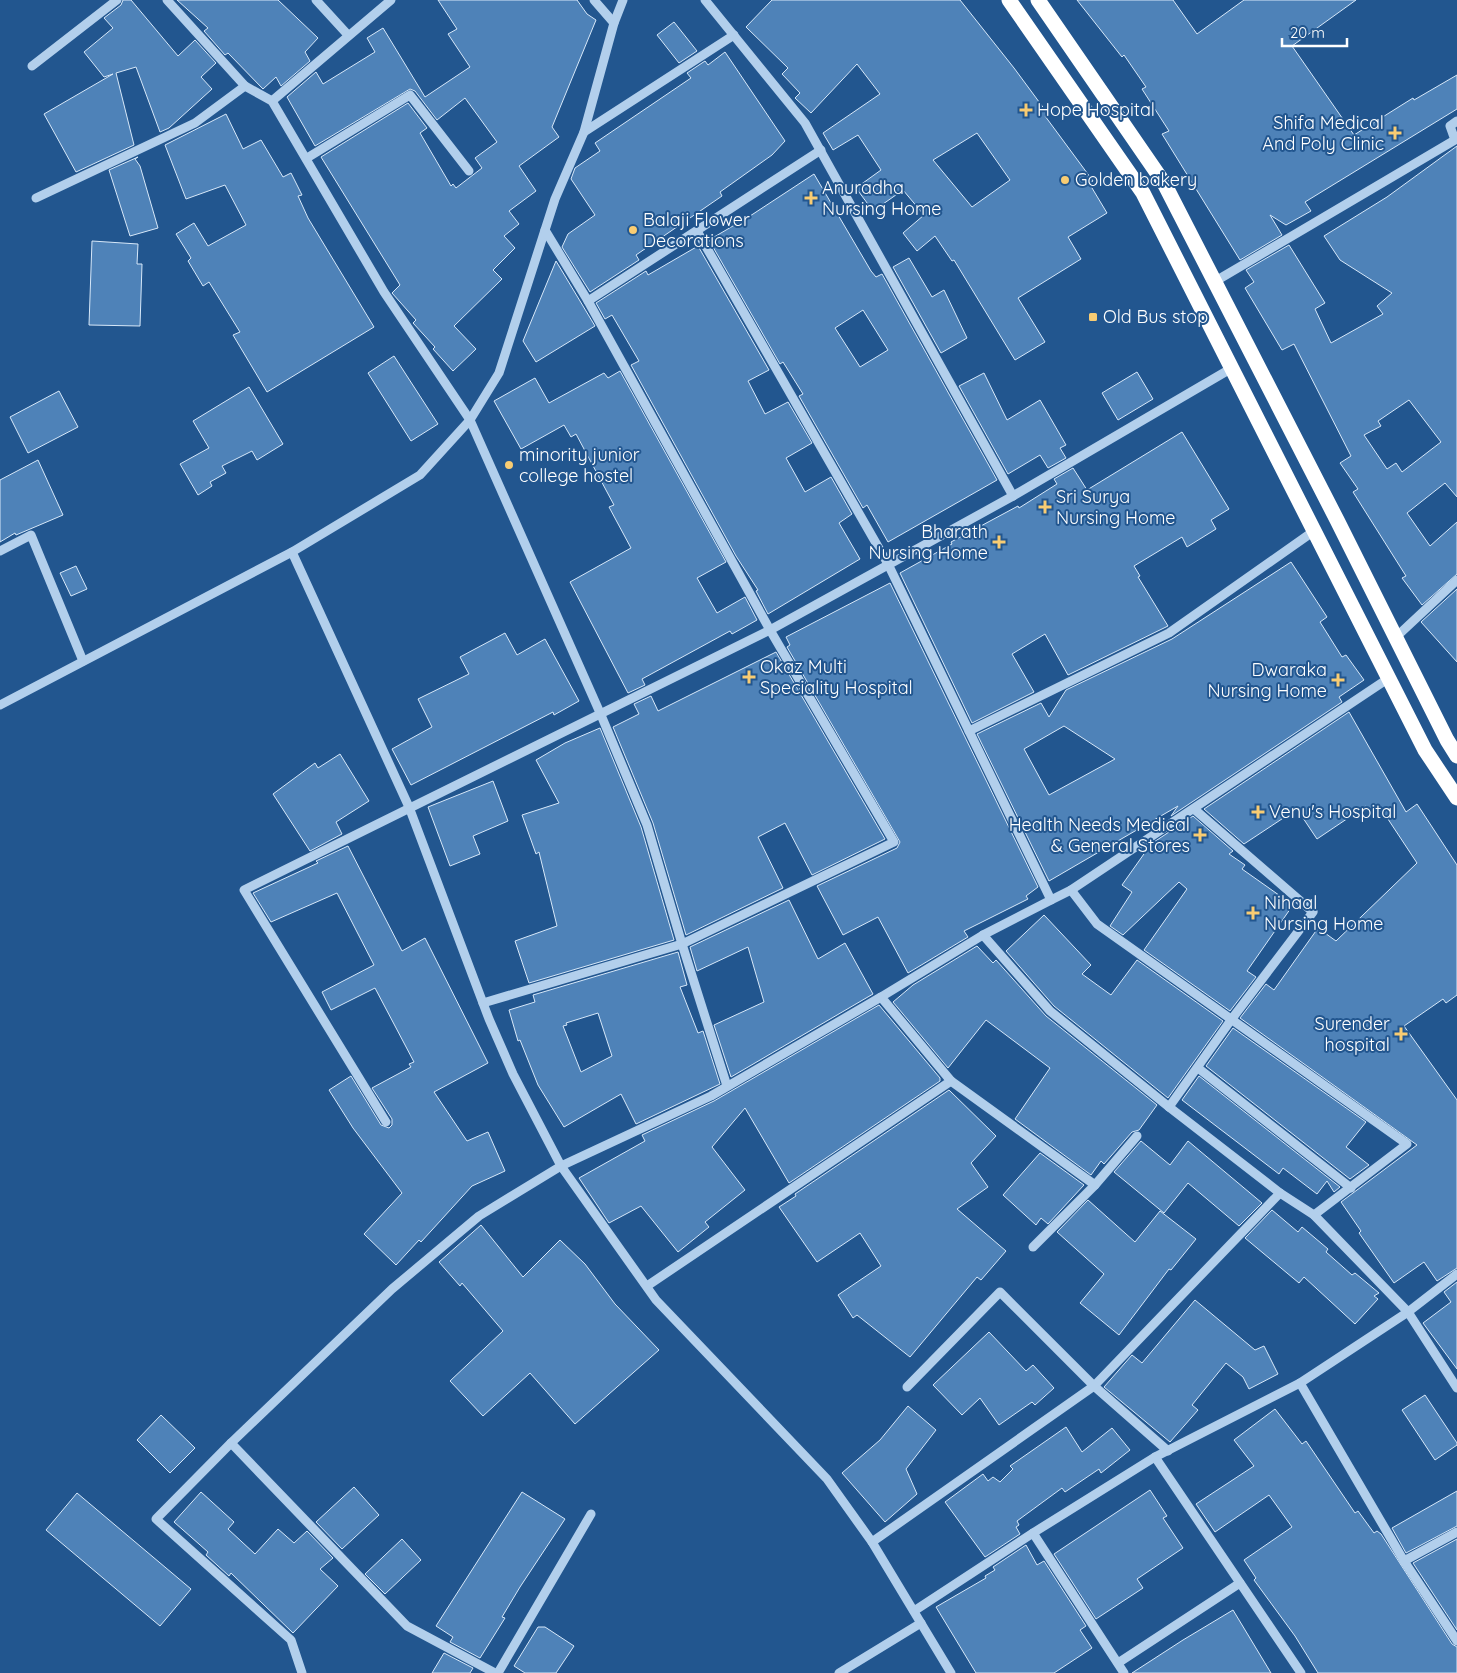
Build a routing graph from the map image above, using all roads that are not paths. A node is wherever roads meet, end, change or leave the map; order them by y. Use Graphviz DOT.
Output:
graph roads {
  1 [pos="116,0"];
  2 [pos="166,0"];
  3 [pos="316,0"];
  4 [pos="392,0"];
  5 [pos="594,0"];
  6 [pos="623,0"];
  7 [pos="705,0"];
  8 [pos="1009,0"];
  9 [pos="1038,0"];
  10 [pos="614,23"];
  11 [pos="348,35"];
  12 [pos="734,35"];
  13 [pos="32,66"];
  14 [pos="245,86"];
  15 [pos="272,102"];
  16 [pos="1457,121"];
  17 [pos="584,132"];
  18 [pos="821,150"];
  19 [pos="307,158"];
  20 [pos="469,171"];
  21 [pos="36,198"];
  22 [pos="545,230"];
  23 [pos="697,231"];
  24 [pos="1214,282"];
  25 [pos="588,301"];
  26 [pos="1232,368"];
  27 [pos="470,420"];
  28 [pos="1013,496"];
  29 [pos="1314,531"];
  30 [pos="0,551"];
  31 [pos="292,552"];
  32 [pos="888,564"];
  33 [pos="1457,580"];
  34 [pos="770,630"];
  35 [pos="1395,638"];
  36 [pos="84,661"];
  37 [pos="1389,678"];
  38 [pos="0,705"];
  39 [pos="601,715"];
  40 [pos="969,731"];
  41 [pos="1457,756"];
  42 [pos="1457,798"];
  43 [pos="409,807"];
  44 [pos="1194,810"];
  45 [pos="1072,890"];
  46 [pos="1050,900"];
  47 [pos="983,934"];
  48 [pos="682,944"];
  49 [pos="881,997"];
  50 [pos="483,1003"];
  51 [pos="1231,1020"];
  52 [pos="1198,1068"];
  53 [pos="951,1081"];
  54 [pos="727,1086"];
  55 [pos="1169,1108"];
  56 [pos="386,1122"];
  57 [pos="1137,1136"];
  58 [pos="561,1166"];
  59 [pos="1095,1185"];
  60 [pos="1351,1188"];
  61 [pos="1280,1193"];
  62 [pos="1314,1215"];
  63 [pos="1034,1247"];
  64 [pos="1457,1274"];
  65 [pos="647,1286"];
  66 [pos="1408,1312"];
  67 [pos="1300,1383"];
  68 [pos="1094,1386"];
  69 [pos="907,1387"];
  70 [pos="1457,1388"];
  71 [pos="230,1443"];
  72 [pos="1168,1451"];
  73 [pos="1155,1457"];
  74 [pos="592,1514"];
  75 [pos="1033,1532"];
  76 [pos="1457,1532"];
  77 [pos="872,1542"];
  78 [pos="1404,1561"];
  79 [pos="1240,1583"];
  80 [pos="914,1611"];
  81 [pos="921,1622"];
  82 [pos="1457,1641"];
  83 [pos="1118,1663"];
  84 [pos="302,1673"];
  85 [pos="496,1673"];
  86 [pos="839,1673"];
  87 [pos="951,1673"];
  88 [pos="1124,1673"];
  89 [pos="1301,1673"];
  1 -- 13 [label="street"];
  2 -- 14 [label="street"];
  3 -- 11 [label="street"];
  4 -- 11 [label="street"];
  5 -- 10 [label="street"];
  6 -- 10 [label="street"];
  7 -- 12 [label="street"];
  8 -- 26 [label="highway"];
  9 -- 24 [label="highway"];
  10 -- 17 [label="street"];
  11 -- 15 [label="street"];
  12 -- 17 [label="street"];
  12 -- 18 [label="street"];
  14 -- 15 [label="street"];
  14 -- 21 [label="street"];
  15 -- 19 [label="street"];
  16 -- 24 [label="street"];
  17 -- 22 [label="street"];
  18 -- 23 [label="street"];
  18 -- 28 [label="street"];
  19 -- 20 [label="street"];
  19 -- 27 [label="street"];
  22 -- 25 [label="street"];
  22 -- 27 [label="street"];
  23 -- 25 [label="street"];
  23 -- 32 [label="street"];
  24 -- 35 [label="highway"];
  25 -- 34 [label="street"];
  26 -- 28 [label="street"];
  26 -- 29 [label="highway"];
  27 -- 31 [label="street"];
  27 -- 39 [label="street"];
  28 -- 32 [label="street"];
  29 -- 37 [label="highway"];
  29 -- 40 [label="street"];
  30 -- 36 [label="street"];
  31 -- 36 [label="street"];
  31 -- 43 [label="street"];
  32 -- 34 [label="street"];
  32 -- 40 [label="street"];
  33 -- 35 [label="street"];
  34 -- 39 [label="street"];
  34 -- 48 [label="street"];
  35 -- 41 [label="highway"];
  36 -- 38 [label="street"];
  37 -- 42 [label="highway"];
  37 -- 44 [label="street"];
  39 -- 43 [label="street"];
  39 -- 48 [label="street"];
  40 -- 46 [label="street"];
  43 -- 50 [label="street"];
  43 -- 56 [label="street"];
  44 -- 45 [label="street"];
  44 -- 51 [label="street"];
  45 -- 46 [label="street"];
  45 -- 51 [label="street"];
  46 -- 47 [label="street"];
  47 -- 49 [label="street"];
  47 -- 55 [label="street"];
  48 -- 50 [label="street"];
  48 -- 54 [label="street"];
  49 -- 53 [label="street"];
  49 -- 54 [label="street"];
  50 -- 58 [label="street"];
  51 -- 52 [label="street"];
  51 -- 60 [label="street"];
  52 -- 55 [label="street"];
  52 -- 60 [label="street"];
  53 -- 59 [label="street"];
  53 -- 65 [label="street"];
  54 -- 58 [label="street"];
  55 -- 61 [label="street"];
  57 -- 59 [label="street"];
  58 -- 65 [label="street"];
  58 -- 71 [label="street"];
  59 -- 63 [label="street"];
  60 -- 62 [label="street"];
  61 -- 62 [label="street"];
  61 -- 68 [label="street"];
  62 -- 66 [label="street"];
  64 -- 66 [label="street"];
  65 -- 77 [label="street"];
  66 -- 67 [label="street"];
  66 -- 70 [label="street"];
  67 -- 72 [label="street"];
  67 -- 78 [label="street"];
  68 -- 69 [label="street"];
  68 -- 72 [label="street"];
  68 -- 77 [label="street"];
  71 -- 84 [label="street"];
  71 -- 85 [label="street"];
  72 -- 73 [label="street"];
  73 -- 75 [label="street"];
  73 -- 79 [label="street"];
  74 -- 85 [label="street"];
  75 -- 80 [label="street"];
  75 -- 83 [label="street"];
  76 -- 78 [label="street"];
  77 -- 80 [label="street"];
  78 -- 82 [label="street"];
  79 -- 83 [label="street"];
  79 -- 89 [label="street"];
  80 -- 81 [label="street"];
  81 -- 86 [label="street"];
  81 -- 87 [label="street"];
  83 -- 88 [label="street"];
}
